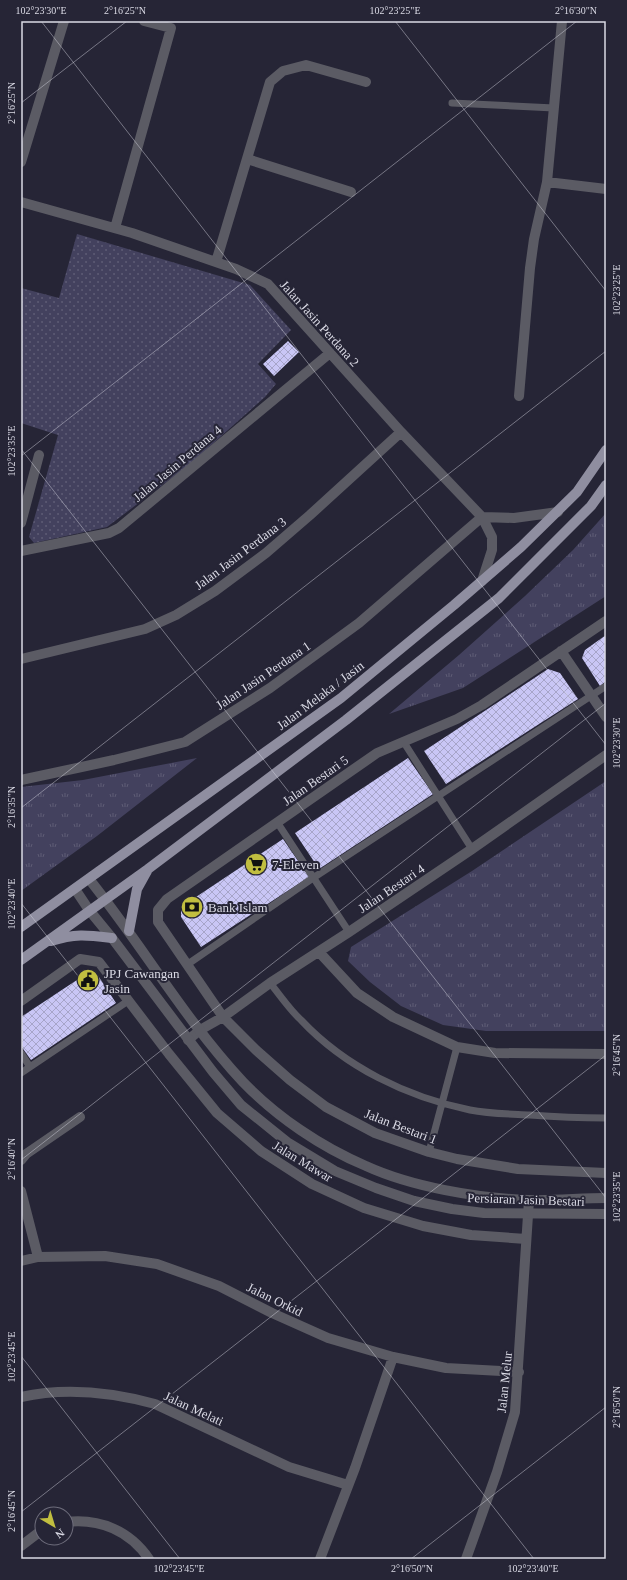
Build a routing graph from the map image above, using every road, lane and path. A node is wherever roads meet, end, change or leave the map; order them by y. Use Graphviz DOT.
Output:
graph roads {
  1 [pos="64,21"];
  2 [pos="144,21"];
  3 [pos="562,21"];
  4 [pos="366,82"];
  5 [pos="452,102"];
  6 [pos="554,108"];
  7 [pos="247,159"];
  8 [pos="21,162"];
  9 [pos="546,182"];
  10 [pos="606,189"];
  11 [pos="352,192"];
  12 [pos="21,202"];
  13 [pos="115,228"];
  14 [pos="216,262"];
  15 [pos="330,353"];
  16 [pos="520,396"];
  17 [pos="401,432"];
  18 [pos="606,450"];
  19 [pos="39,455"];
  20 [pos="606,485"];
  21 [pos="558,512"];
  22 [pos="482,517"];
  23 [pos="21,523"];
  24 [pos="21,551"];
  25 [pos="482,581"];
  26 [pos="606,621"];
  27 [pos="561,651"];
  28 [pos="21,659"];
  29 [pos="606,686"];
  30 [pos="591,696"];
  31 [pos="606,717"];
  32 [pos="403,741"];
  33 [pos="606,755"];
  34 [pos="21,780"];
  35 [pos="439,796"];
  36 [pos="277,822"];
  37 [pos="472,849"];
  38 [pos="148,869"];
  39 [pos="313,878"];
  40 [pos="89,880"];
  41 [pos="75,889"];
  42 [pos="105,899"];
  43 [pos="89,910"];
  44 [pos="21,927"];
  45 [pos="129,931"];
  46 [pos="349,932"];
  47 [pos="112,938"];
  48 [pos="44,943"];
  49 [pos="319,952"];
  50 [pos="21,960"];
  51 [pos="188,964"];
  52 [pos="270,983"];
  53 [pos="21,1001"];
  54 [pos="128,1001"];
  55 [pos="223,1017"];
  56 [pos="200,1030"];
  57 [pos="188,1040"];
  58 [pos="456,1047"];
  59 [pos="21,1053"];
  60 [pos="606,1054"];
  61 [pos="30,1067"];
  62 [pos="21,1073"];
  63 [pos="442,1102"];
  64 [pos="80,1117"];
  65 [pos="606,1118"];
  66 [pos="429,1152"];
  67 [pos="21,1160"];
  68 [pos="606,1173"];
  69 [pos="21,1191"];
  70 [pos="606,1198"];
  71 [pos="529,1200"];
  72 [pos="606,1214"];
  73 [pos="528,1215"];
  74 [pos="526,1238"];
  75 [pos="38,1257"];
  76 [pos="21,1261"];
  77 [pos="393,1357"];
  78 [pos="519,1372"];
  79 [pos="21,1396"];
  80 [pos="348,1486"];
  81 [pos="74,1522"];
  82 [pos="34,1536"];
  83 [pos="21,1546"];
  84 [pos="149,1559"];
  85 [pos="320,1559"];
  86 [pos="466,1559"];
  1 -- 8 [label="street"];
  2 -- 13 [label="street"];
  3 -- 6 [label="street"];
  4 -- 7 [label="street"];
  5 -- 6 [label="lane"];
  6 -- 9 [label="street"];
  7 -- 11 [label="street"];
  7 -- 14 [label="street"];
  9 -- 10 [label="street"];
  9 -- 16 [label="street"];
  12 -- 13 [label="street, Jalan Jasin Perdana 2"];
  13 -- 14 [label="street, Jalan Jasin Perdana 2"];
  14 -- 15 [label="street, Jalan Jasin Perdana 2"];
  15 -- 17 [label="street, Jalan Jasin Perdana 2"];
  15 -- 24 [label="street, Jalan Jasin Perdana 4"];
  17 -- 22 [label="street, Jalan Jasin Perdana 2"];
  17 -- 28 [label="street, Jalan Jasin Perdana 3"];
  18 -- 21 [label="main road, Jalan Melaka / Jasin"];
  19 -- 23 [label="street"];
  20 -- 38 [label="main road"];
  21 -- 22 [label="street"];
  21 -- 25 [label="main road, Jalan Melaka / Jasin"];
  22 -- 25 [label="street, Jalan Jasin Perdana 2"];
  22 -- 34 [label="street, Jalan Jasin Perdana 1"];
  25 -- 40 [label="main road, Jalan Melaka / Jasin"];
  26 -- 27 [label="street, Jalan Bestari 5"];
  27 -- 30 [label="street"];
  27 -- 32 [label="street, Jalan Bestari 5"];
  29 -- 30 [label="lane"];
  30 -- 31 [label="street"];
  30 -- 35 [label="lane"];
  32 -- 35 [label="lane"];
  32 -- 36 [label="street, Jalan Bestari 5"];
  33 -- 37 [label="street, Jalan Bestari 4"];
  35 -- 37 [label="lane"];
  35 -- 39 [label="lane"];
  36 -- 39 [label="lane"];
  36 -- 51 [label="street, Jalan Bestari 5"];
  37 -- 46 [label="street, Jalan Bestari 4"];
  38 -- 42 [label="main road"];
  38 -- 45 [label="main road"];
  39 -- 46 [label="lane"];
  39 -- 51 [label="lane"];
  40 -- 41 [label="main road, Jalan Melaka / Jasin"];
  40 -- 42 [label="street, Persiaran Jasin Bestari"];
  41 -- 43 [label="street, Persiaran Jasin Bestari"];
  41 -- 44 [label="main road, Jalan Melaka / Jasin"];
  42 -- 43 [label="main road"];
  42 -- 45 [label="street, Persiaran Jasin Bestari"];
  43 -- 47 [label="street, Persiaran Jasin Bestari"];
  43 -- 48 [label="main road"];
  45 -- 56 [label="street, Persiaran Jasin Bestari"];
  46 -- 49 [label="street, Jalan Bestari 4"];
  47 -- 48 [label="main road"];
  47 -- 57 [label="street, Persiaran Jasin Bestari"];
  48 -- 50 [label="main road"];
  49 -- 52 [label="street, Jalan Bestari 4"];
  49 -- 58 [label="street"];
  51 -- 55 [label="street, Jalan Bestari 5"];
  52 -- 55 [label="street, Jalan Bestari 4"];
  52 -- 63 [label="lane"];
  53 -- 54 [label="street, Jalan Mawar"];
  54 -- 61 [label="lane"];
  54 -- 74 [label="street, Jalan Mawar"];
  55 -- 56 [label="street, Jalan Bestari 4"];
  55 -- 66 [label="street, Jalan Bestari 1"];
  56 -- 57 [label="street, Jalan Bestari 4"];
  56 -- 71 [label="street, Persiaran Jasin Bestari"];
  57 -- 73 [label="street, Persiaran Jasin Bestari"];
  58 -- 60 [label="street"];
  58 -- 63 [label="lane"];
  59 -- 61 [label="lane"];
  61 -- 62 [label="lane"];
  63 -- 65 [label="lane"];
  63 -- 66 [label="lane"];
  64 -- 67 [label="street"];
  66 -- 68 [label="street, Jalan Bestari 1"];
  69 -- 75 [label="street"];
  70 -- 71 [label="street, Persiaran Jasin Bestari"];
  71 -- 73 [label="street, Jalan Melur"];
  72 -- 73 [label="street, Persiaran Jasin Bestari"];
  73 -- 74 [label="street, Jalan Melur"];
  74 -- 78 [label="street, Jalan Melur"];
  75 -- 76 [label="street, Jalan Orkid"];
  75 -- 77 [label="street, Jalan Orkid"];
  77 -- 78 [label="street, Jalan Orkid"];
  77 -- 80 [label="street"];
  78 -- 86 [label="street, Jalan Melur"];
  79 -- 80 [label="street, Jalan Melati"];
  80 -- 85 [label="street"];
  81 -- 84 [label="street"];
  82 -- 83 [label="street"];
}
